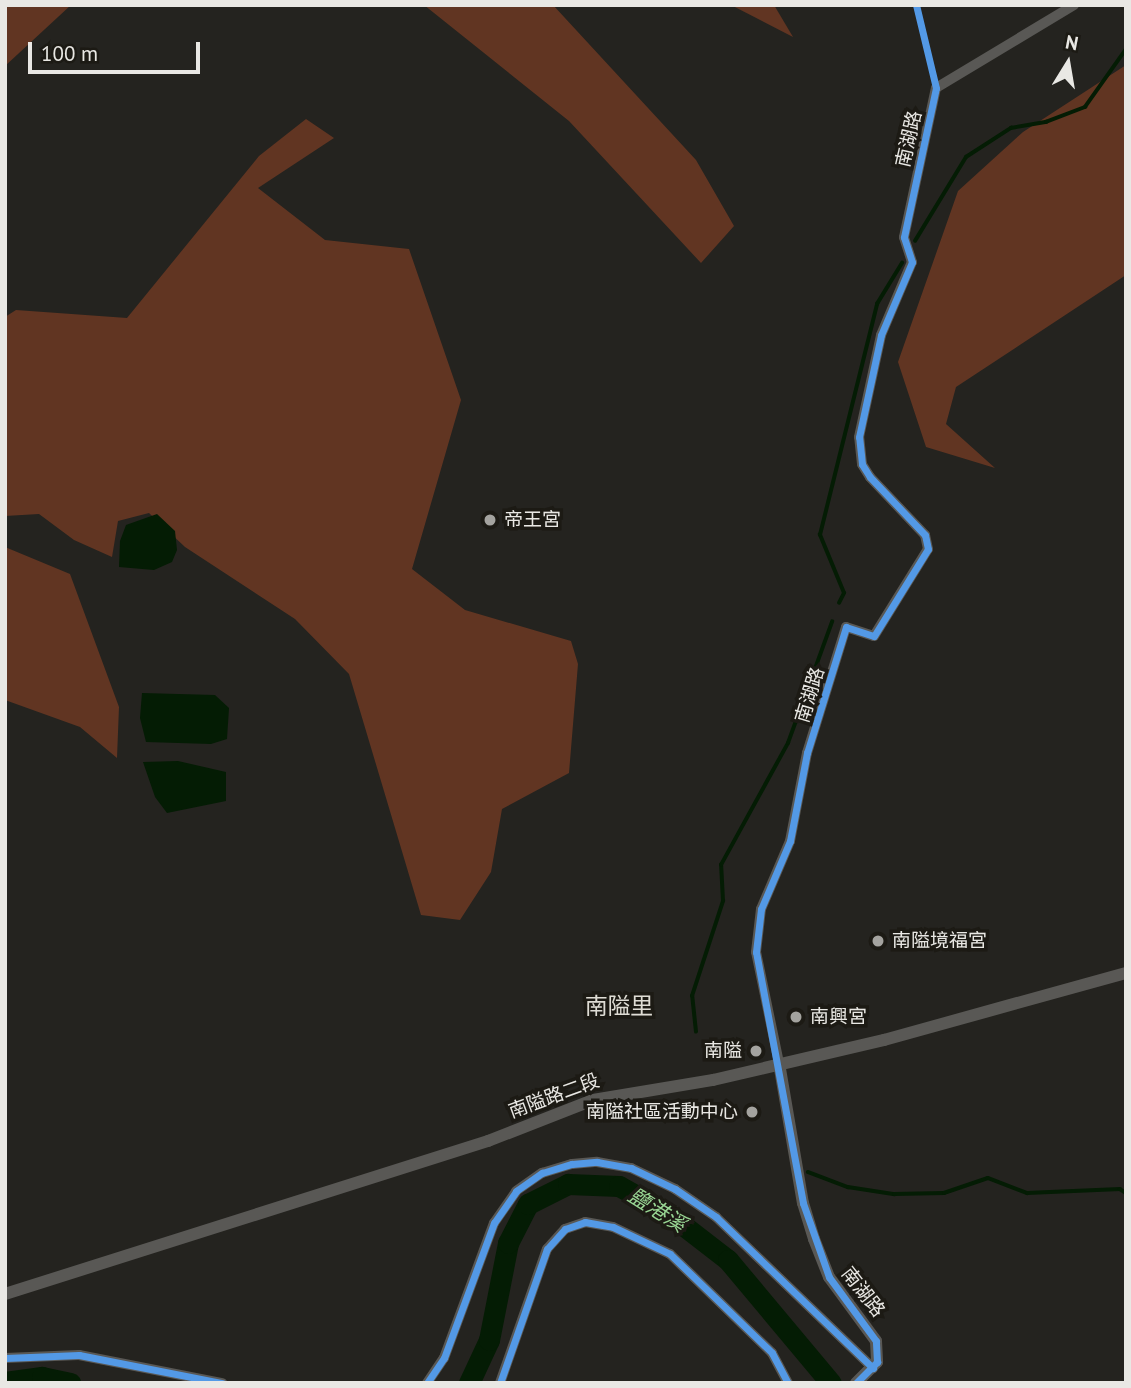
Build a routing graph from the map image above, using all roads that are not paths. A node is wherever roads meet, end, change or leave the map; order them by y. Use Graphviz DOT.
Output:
graph roads {
  1 [pos="1074,5"];
  2 [pos="1126,973"];
  3 [pos="779,1063"];
  4 [pos="5,1294"];
  5 [pos="5,1358"];
  6 [pos="873,1368"];
  7 [pos="222,1383"];
  8 [pos="426,1383"];
  9 [pos="500,1383"];
  10 [pos="788,1383"];
  11 [pos="856,1383"];
  1 -- 3 [label="street, 南湖路"];
  2 -- 3 [label="street, 南隘路二段"];
  3 -- 4 [label="street, 南隘路二段"];
  3 -- 6 [label="street, 南湖路"];
  5 -- 7 [label="street"];
  6 -- 8 [label="street"];
  6 -- 11 [label="street"];
  9 -- 10 [label="street"];
}
